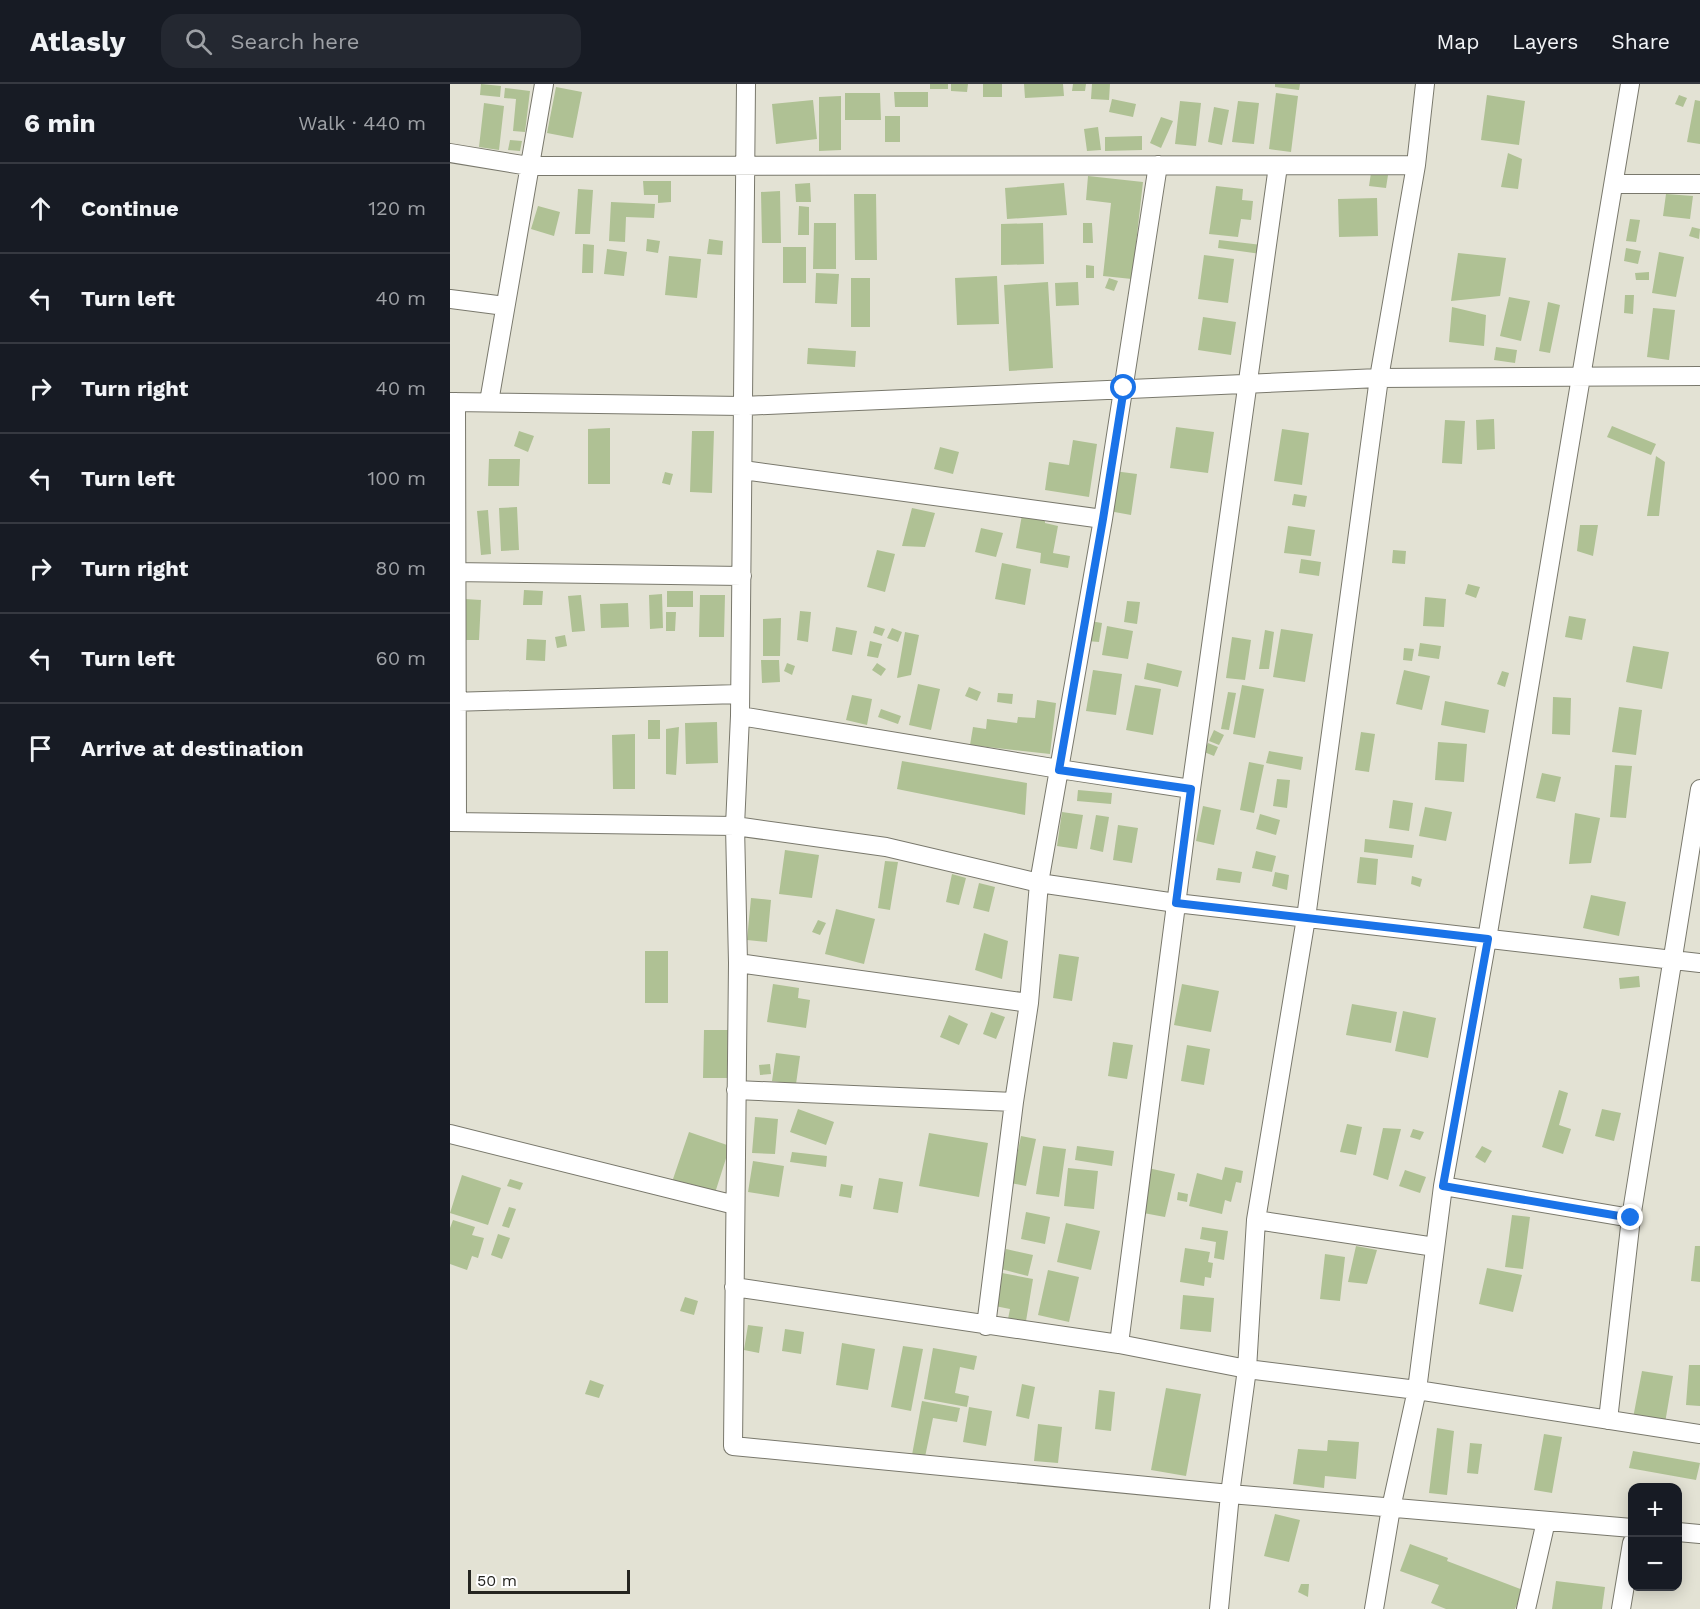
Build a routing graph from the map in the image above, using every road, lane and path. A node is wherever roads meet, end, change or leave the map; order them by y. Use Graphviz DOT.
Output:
graph roads {
  1 [pos="544,84"];
  2 [pos="747,84"];
  3 [pos="1425,84"];
  4 [pos="1630,84"];
  5 [pos="450,153"];
  6 [pos="1158,165"];
  7 [pos="1278,165"];
  8 [pos="1416,165"];
  9 [pos="529,166"];
  10 [pos="746,166"];
  11 [pos="1614,184"];
  12 [pos="1700,184"];
  13 [pos="450,299"];
  14 [pos="505,306"];
  15 [pos="1581,376"];
  16 [pos="1700,376"];
  17 [pos="1380,378"];
  18 [pos="1248,383"];
  19 [pos="1124,388"];
  20 [pos="453,402"];
  21 [pos="489,402"];
  22 [pos="743,406"];
  23 [pos="743,470"];
  24 [pos="1103,519"];
  25 [pos="453,572"];
  26 [pos="742,576"];
  27 [pos="740,694"];
  28 [pos="453,702"];
  29 [pos="740,716"];
  30 [pos="1059,770"];
  31 [pos="1191,789"];
  32 [pos="1700,789"];
  33 [pos="454,822"];
  34 [pos="735,826"];
  35 [pos="1039,883"];
  36 [pos="1176,903"];
  37 [pos="1306,918"];
  38 [pos="1488,939"];
  39 [pos="1673,960"];
  40 [pos="738,963"];
  41 [pos="1700,963"];
  42 [pos="1029,1004"];
  43 [pos="736,1090"];
  44 [pos="1014,1102"];
  45 [pos="450,1134"];
  46 [pos="1443,1186"];
  47 [pos="735,1205"];
  48 [pos="1631,1218"];
  49 [pos="1256,1220"];
  50 [pos="1435,1247"];
  51 [pos="734,1287"];
  52 [pos="986,1326"];
  53 [pos="1119,1344"];
  54 [pos="1247,1370"];
  55 [pos="1417,1390"];
  56 [pos="1608,1420"];
  57 [pos="1700,1434"];
  58 [pos="1230,1494"];
  59 [pos="1391,1508"];
  60 [pos="1546,1521"];
  61 [pos="1628,1528"];
  62 [pos="1682,1532"];
  63 [pos="1700,1534"];
  64 [pos="1628,1567"];
  65 [pos="1219,1609"];
  66 [pos="1374,1609"];
  67 [pos="1526,1609"];
  68 [pos="1621,1609"];
  1 -- 9 [label="street"];
  2 -- 10 [label="street"];
  3 -- 8 [label="street"];
  4 -- 11 [label="street"];
  5 -- 9 [label="street"];
  6 -- 7 [label="street"];
  6 -- 10 [label="street"];
  6 -- 19 [label="street"];
  7 -- 8 [label="street"];
  7 -- 18 [label="street"];
  8 -- 17 [label="street"];
  9 -- 10 [label="street"];
  9 -- 14 [label="street"];
  10 -- 22 [label="street"];
  11 -- 12 [label="street"];
  11 -- 15 [label="street"];
  13 -- 14 [label="street"];
  14 -- 21 [label="street"];
  15 -- 16 [label="street"];
  15 -- 17 [label="street"];
  15 -- 38 [label="street"];
  17 -- 18 [label="street"];
  17 -- 37 [label="street"];
  18 -- 19 [label="street"];
  18 -- 31 [label="street"];
  19 -- 22 [label="street"];
  19 -- 24 [label="street"];
  20 -- 21 [label="street"];
  20 -- 25 [label="street"];
  21 -- 22 [label="street"];
  22 -- 23 [label="street"];
  23 -- 24 [label="street"];
  23 -- 26 [label="street"];
  24 -- 30 [label="street"];
  25 -- 26 [label="street"];
  25 -- 28 [label="street"];
  26 -- 27 [label="street"];
  27 -- 28 [label="street"];
  27 -- 29 [label="street"];
  28 -- 33 [label="street"];
  29 -- 30 [label="street"];
  29 -- 34 [label="street"];
  30 -- 31 [label="street"];
  30 -- 35 [label="street"];
  31 -- 36 [label="street"];
  32 -- 39 [label="street"];
  33 -- 34 [label="street"];
  34 -- 35 [label="street"];
  34 -- 40 [label="street"];
  35 -- 36 [label="street"];
  35 -- 42 [label="street"];
  36 -- 37 [label="street"];
  36 -- 53 [label="street"];
  37 -- 38 [label="street"];
  37 -- 49 [label="street"];
  38 -- 39 [label="street"];
  38 -- 46 [label="street"];
  39 -- 41 [label="street"];
  39 -- 48 [label="street"];
  40 -- 42 [label="street"];
  40 -- 43 [label="street"];
  42 -- 44 [label="street"];
  43 -- 44 [label="street"];
  43 -- 47 [label="street"];
  44 -- 52 [label="street"];
  45 -- 47 [label="street"];
  46 -- 48 [label="street"];
  46 -- 50 [label="street"];
  47 -- 51 [label="street"];
  48 -- 56 [label="street"];
  49 -- 50 [label="street"];
  49 -- 54 [label="street"];
  50 -- 55 [label="street"];
  51 -- 52 [label="street"];
  51 -- 58 [label="street"];
  52 -- 53 [label="street"];
  53 -- 54 [label="street"];
  54 -- 55 [label="street"];
  54 -- 58 [label="street"];
  55 -- 56 [label="street"];
  55 -- 59 [label="street"];
  56 -- 57 [label="street"];
  58 -- 59 [label="street"];
  58 -- 65 [label="street"];
  59 -- 60 [label="street"];
  59 -- 66 [label="street"];
  60 -- 61 [label="street"];
  60 -- 67 [label="street"];
  62 -- 63 [label="street"];
  64 -- 68 [label="street"];
}
